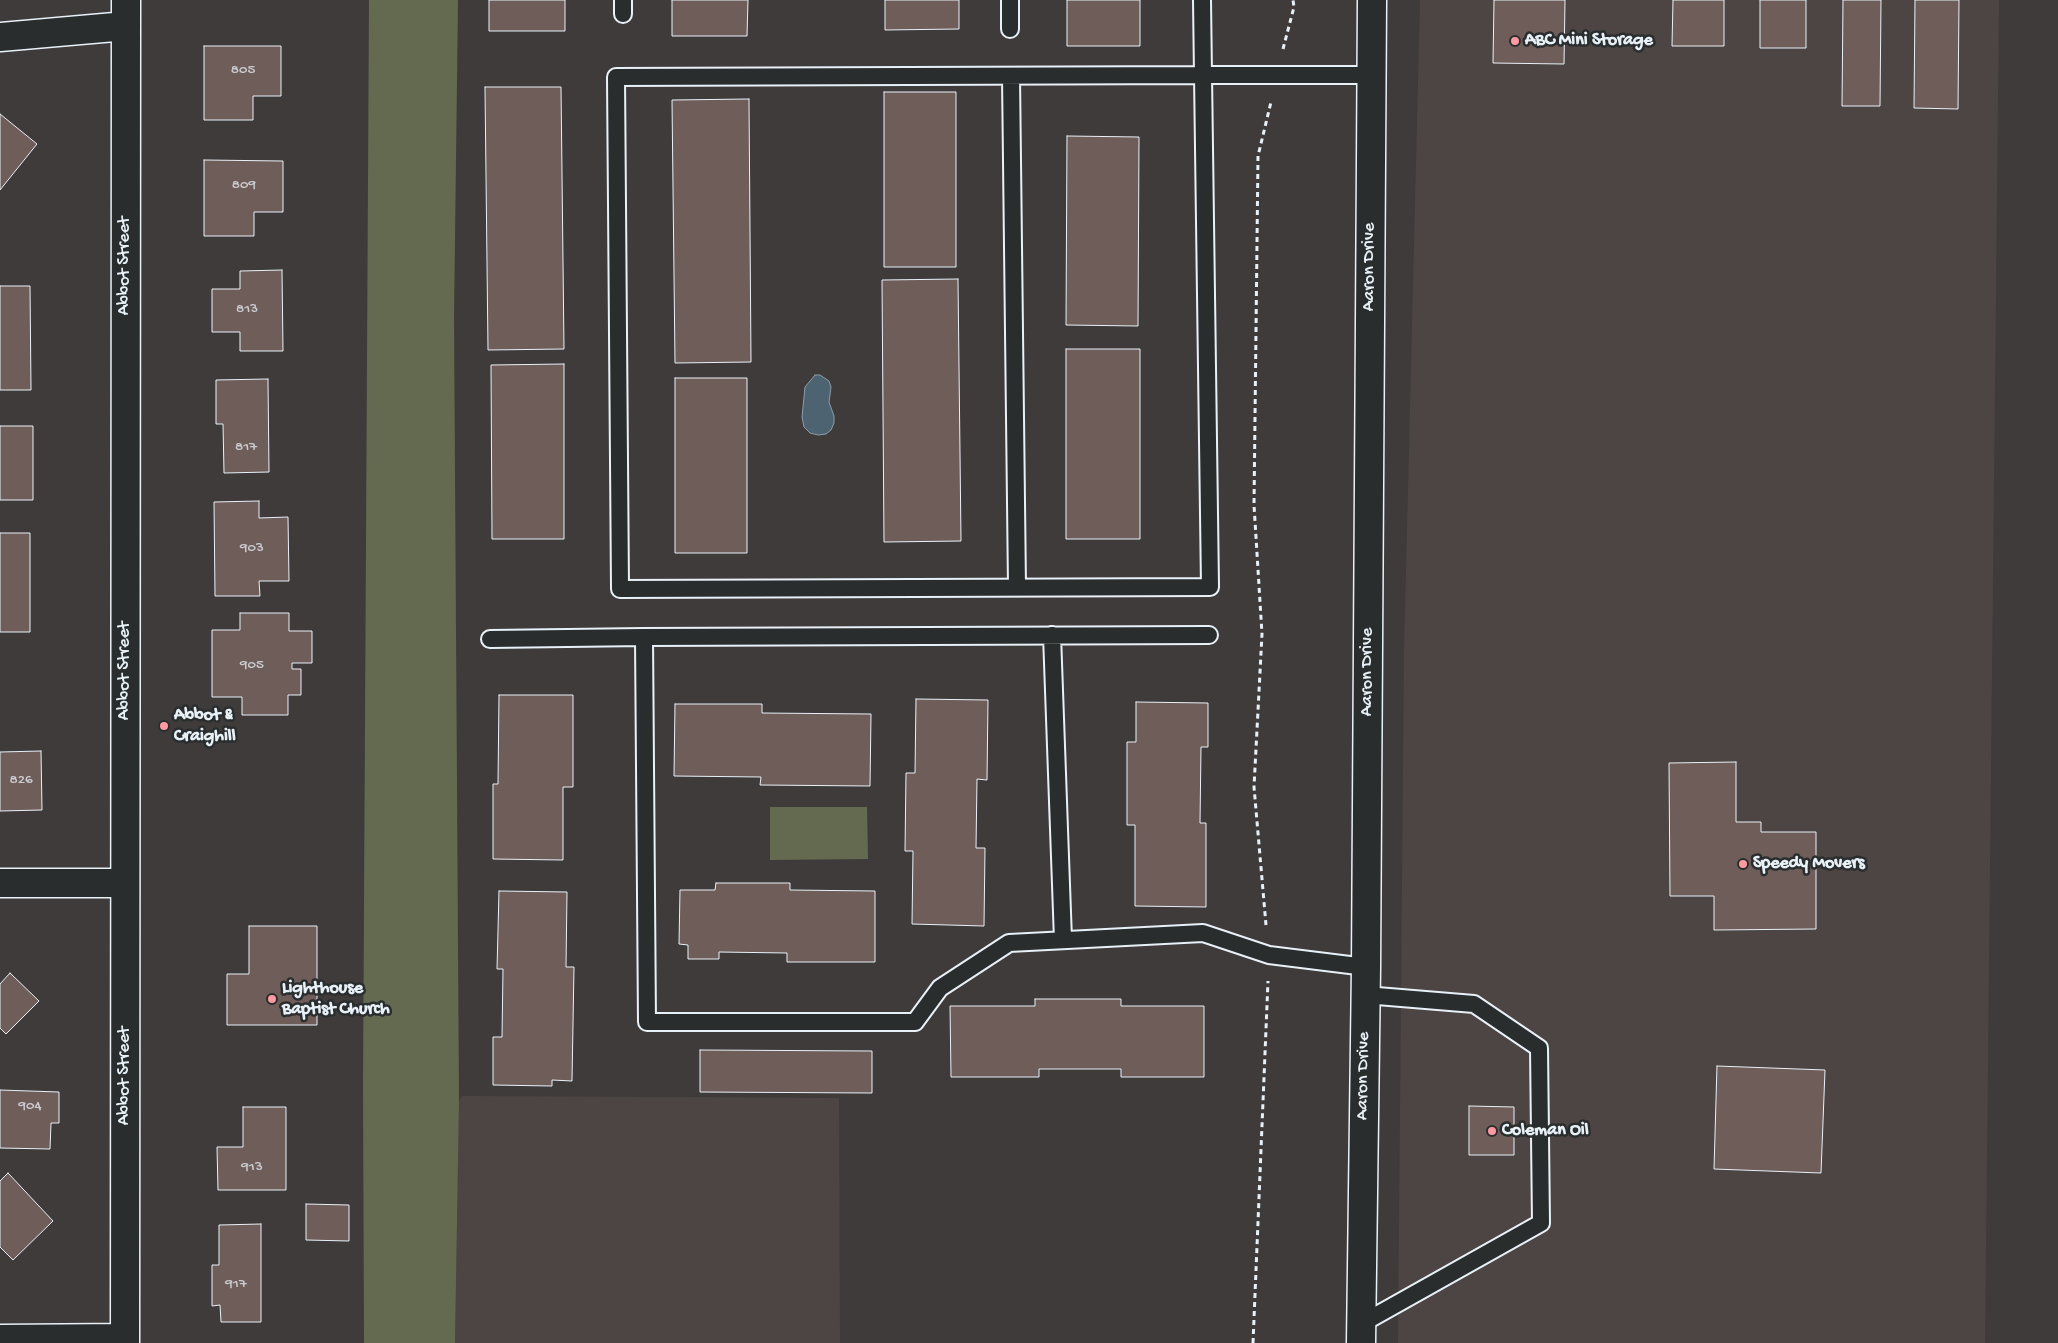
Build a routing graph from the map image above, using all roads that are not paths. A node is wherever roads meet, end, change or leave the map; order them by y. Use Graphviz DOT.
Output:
graph roads {
  1 [pos="1010,0"];
  2 [pos="1202,0"];
  3 [pos="1372,0"];
  4 [pos="126,13"];
  5 [pos="1010,29"];
  6 [pos="0,37"];
  7 [pos="1372,74"];
  8 [pos="1203,75"];
  9 [pos="1011,76"];
  10 [pos="1017,587"];
  11 [pos="1209,634"];
  12 [pos="1052,635"];
  13 [pos="644,637"];
  14 [pos="490,639"];
  15 [pos="0,883"];
  16 [pos="125,883"];
  17 [pos="1063,940"];
  18 [pos="1366,967"];
  19 [pos="1365,995"];
  20 [pos="1361,1333"];
  21 [pos="0,1339"];
  22 [pos="125,1340"];
  1 -- 5 [label="lane"];
  2 -- 8 [label="lane"];
  3 -- 7 [label="street, Aaron Drive"];
  4 -- 6 [label="street"];
  4 -- 16 [label="street, Abbot Street"];
  7 -- 8 [label="lane"];
  7 -- 18 [label="street, Aaron Drive"];
  8 -- 9 [label="lane"];
  8 -- 10 [label="lane"];
  9 -- 10 [label="lane"];
  9 -- 10 [label="lane"];
  11 -- 12 [label="lane"];
  12 -- 13 [label="lane"];
  12 -- 17 [label="lane"];
  13 -- 14 [label="lane"];
  13 -- 17 [label="lane"];
  15 -- 16 [label="street"];
  16 -- 22 [label="street, Abbot Street"];
  17 -- 18 [label="lane"];
  18 -- 19 [label="street, Aaron Drive"];
  19 -- 20 [label="street, Aaron Drive"];
  19 -- 20 [label="lane"];
  21 -- 22 [label="street"];
}
